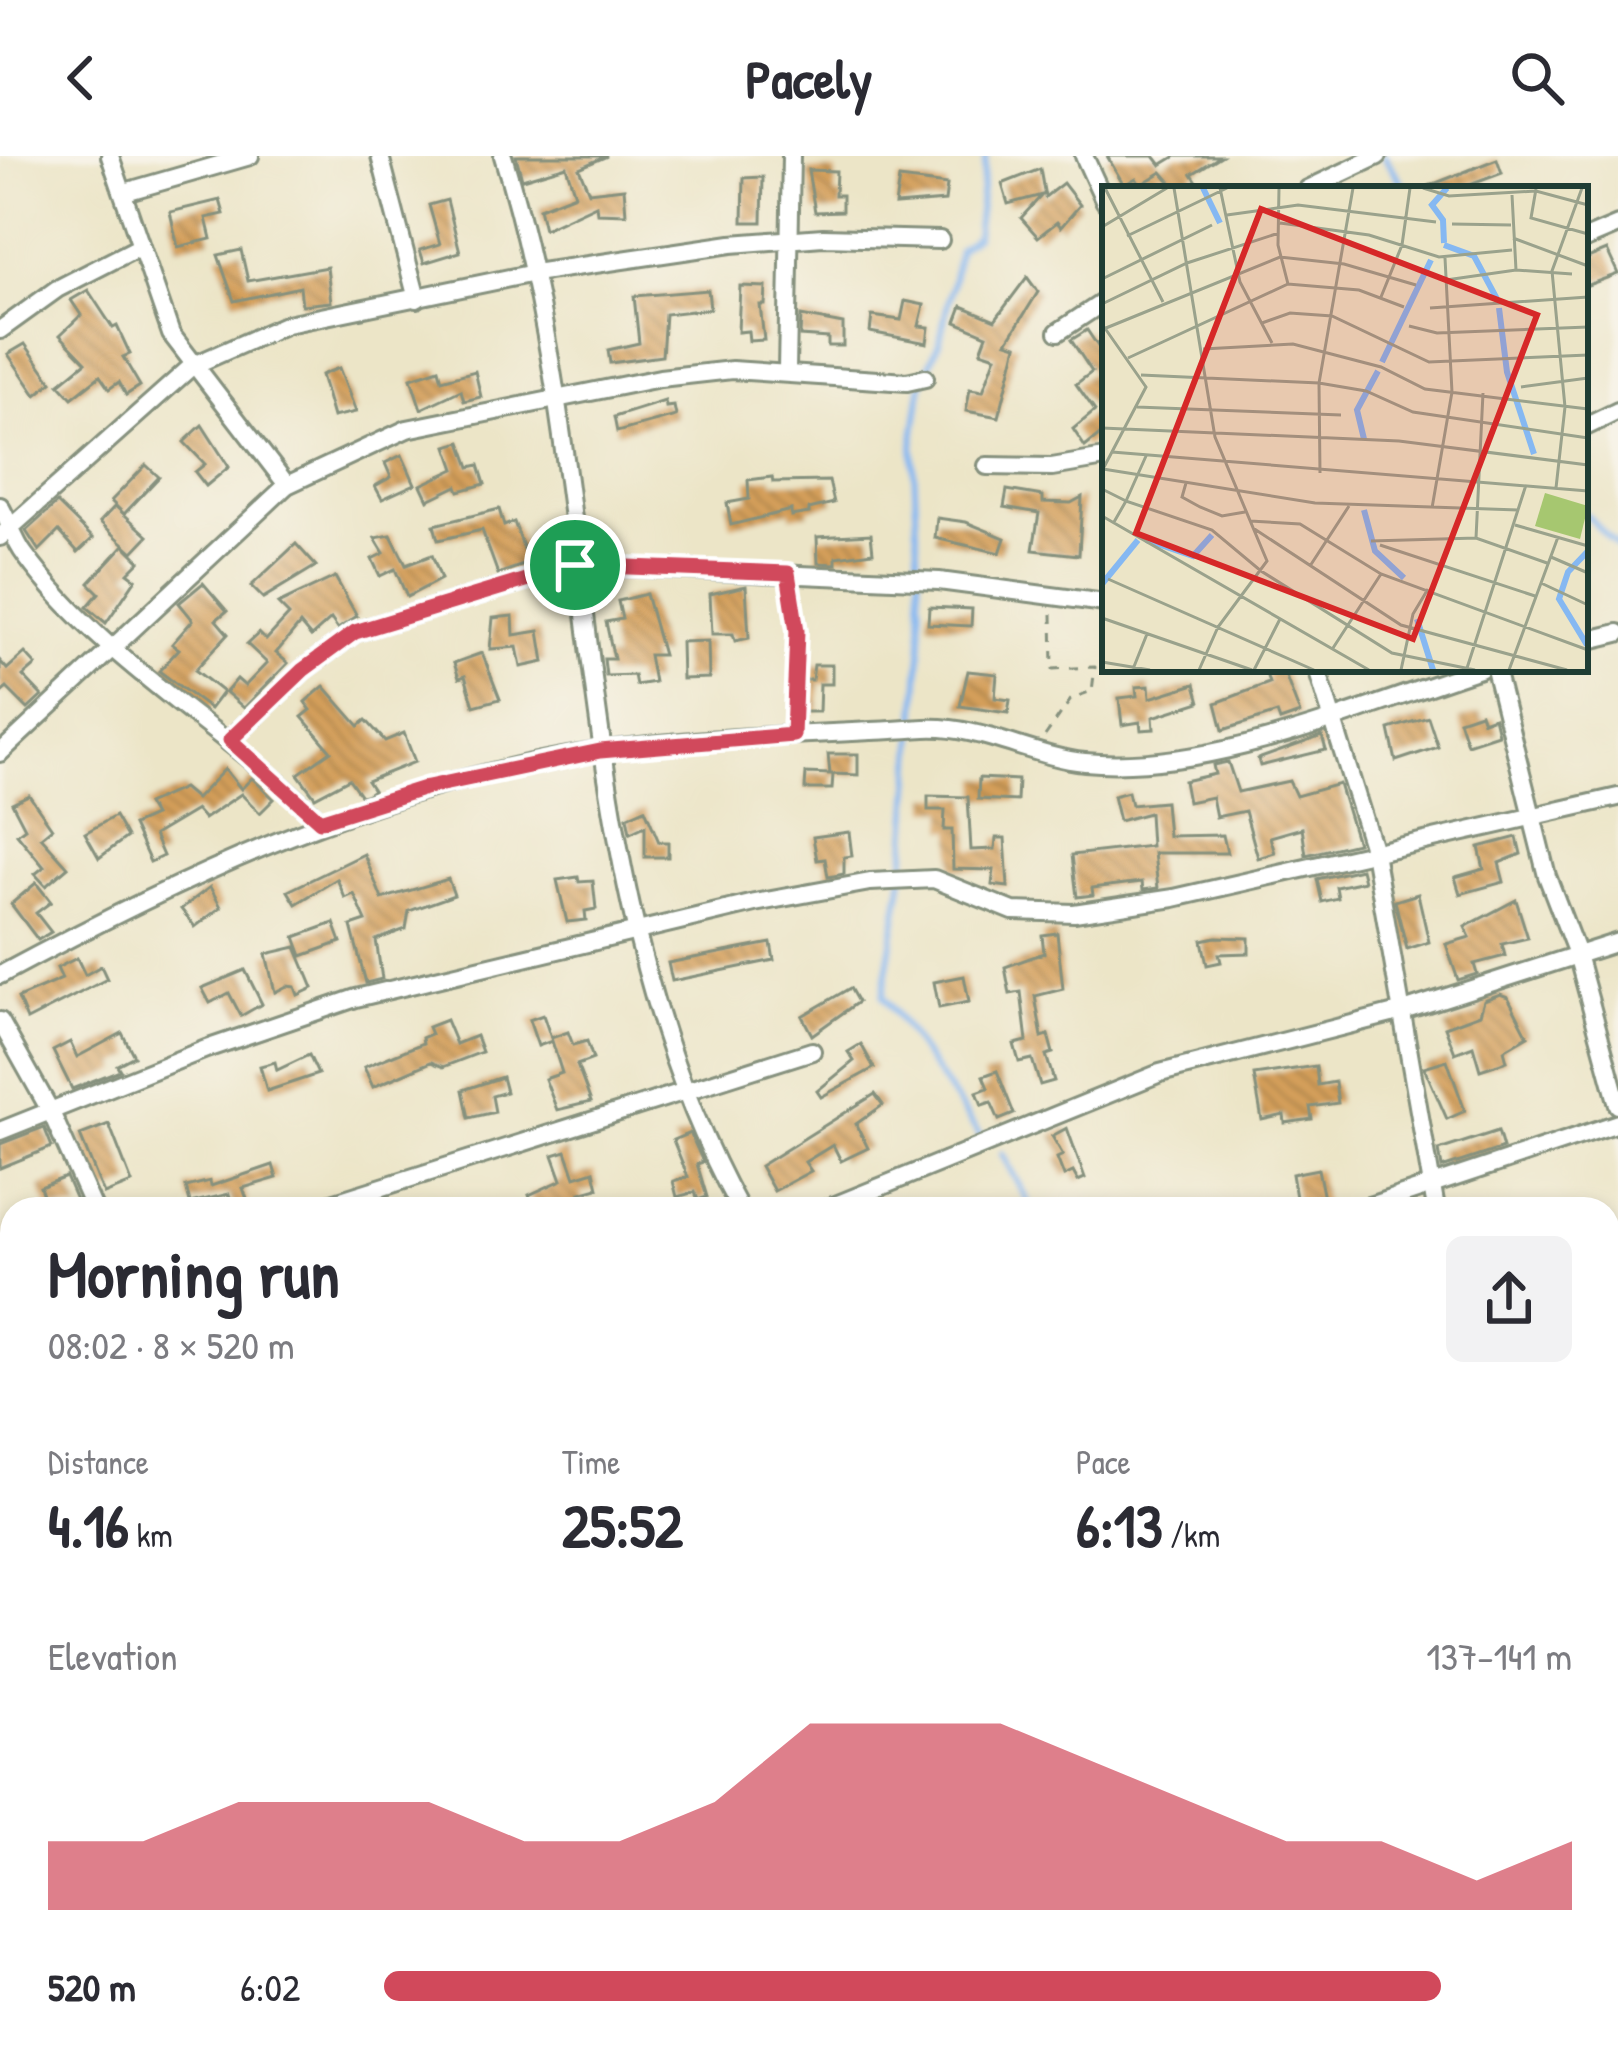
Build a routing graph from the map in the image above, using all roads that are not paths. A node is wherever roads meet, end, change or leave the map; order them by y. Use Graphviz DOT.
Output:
graph roads {
  1 [pos="110,156"];
  2 [pos="250,156"];
  3 [pos="380,156"];
  4 [pos="502,156"];
  5 [pos="791,156"];
  6 [pos="1085,156"];
  7 [pos="1373,160"];
  8 [pos="1314,186"];
  9 [pos="125,192"];
  10 [pos="1102,195"];
  11 [pos="1618,225"];
  12 [pos="1588,238"];
  13 [pos="790,240"];
  14 [pos="940,240"];
  15 [pos="139,247"];
  16 [pos="534,273"];
  17 [pos="417,299"];
  18 [pos="1102,303"];
  19 [pos="0,330"];
  20 [pos="1058,332"];
  21 [pos="192,366"];
  22 [pos="787,370"];
  23 [pos="925,378"];
  24 [pos="556,398"];
  25 [pos="1618,412"];
  26 [pos="1588,426"];
  27 [pos="1102,458"];
  28 [pos="987,466"];
  29 [pos="287,485"];
  30 [pos="0,506"];
  31 [pos="6,532"];
  32 [pos="575,565"];
  33 [pos="1102,602"];
  34 [pos="1618,633"];
  35 [pos="1588,640"];
  36 [pos="109,646"];
  37 [pos="1318,672"];
  38 [pos="1471,672"];
  39 [pos="1496,672"];
  40 [pos="1334,719"];
  41 [pos="230,740"];
  42 [pos="600,751"];
  43 [pos="0,753"];
  44 [pos="1618,797"];
  45 [pos="1533,815"];
  46 [pos="320,821"];
  47 [pos="1374,852"];
  48 [pos="637,930"];
  49 [pos="1618,942"];
  50 [pos="1577,954"];
  51 [pos="0,975"];
  52 [pos="1403,1011"];
  53 [pos="0,1021"];
  54 [pos="812,1051"];
  55 [pos="684,1092"];
  56 [pos="1618,1105"];
  57 [pos="51,1112"];
  58 [pos="1618,1123"];
  59 [pos="0,1131"];
  60 [pos="1432,1184"];
  61 [pos="89,1197"];
  62 [pos="351,1197"];
  63 [pos="734,1197"];
  64 [pos="855,1197"];
  65 [pos="1395,1197"];
  66 [pos="1434,1197"];
  1 -- 9 [label="street"];
  2 -- 9 [label="street"];
  3 -- 17 [label="street"];
  4 -- 16 [label="street"];
  5 -- 13 [label="street"];
  6 -- 10 [label="street"];
  7 -- 8 [label="street"];
  9 -- 15 [label="street"];
  11 -- 12 [label="street"];
  13 -- 14 [label="street"];
  13 -- 16 [label="street"];
  13 -- 22 [label="street"];
  15 -- 19 [label="street"];
  15 -- 21 [label="street"];
  16 -- 17 [label="street"];
  16 -- 24 [label="street"];
  17 -- 21 [label="street"];
  18 -- 20 [label="street"];
  21 -- 29 [label="street"];
  21 -- 31 [label="street"];
  22 -- 23 [label="street"];
  22 -- 24 [label="street"];
  24 -- 29 [label="street"];
  24 -- 32 [label="street"];
  25 -- 26 [label="street"];
  27 -- 28 [label="street"];
  29 -- 36 [label="street"];
  30 -- 31 [label="street"];
  31 -- 36 [label="street"];
  32 -- 33 [label="street"];
  32 -- 41 [label="street"];
  32 -- 42 [label="street"];
  34 -- 35 [label="street"];
  36 -- 41 [label="street"];
  36 -- 43 [label="street"];
  37 -- 40 [label="street"];
  38 -- 40 [label="street"];
  39 -- 45 [label="street"];
  40 -- 42 [label="street"];
  40 -- 47 [label="street"];
  41 -- 46 [label="street"];
  42 -- 46 [label="street"];
  42 -- 48 [label="street"];
  44 -- 45 [label="street"];
  45 -- 47 [label="street"];
  45 -- 50 [label="street"];
  46 -- 51 [label="street"];
  47 -- 48 [label="street"];
  47 -- 52 [label="street"];
  48 -- 55 [label="street"];
  48 -- 57 [label="street"];
  49 -- 50 [label="street"];
  50 -- 52 [label="street"];
  50 -- 56 [label="street"];
  52 -- 60 [label="street"];
  52 -- 64 [label="street"];
  53 -- 57 [label="street"];
  54 -- 55 [label="street"];
  55 -- 62 [label="street"];
  55 -- 63 [label="street"];
  57 -- 59 [label="street"];
  57 -- 61 [label="street"];
  58 -- 60 [label="street"];
  60 -- 65 [label="street"];
  60 -- 66 [label="street"];
}
